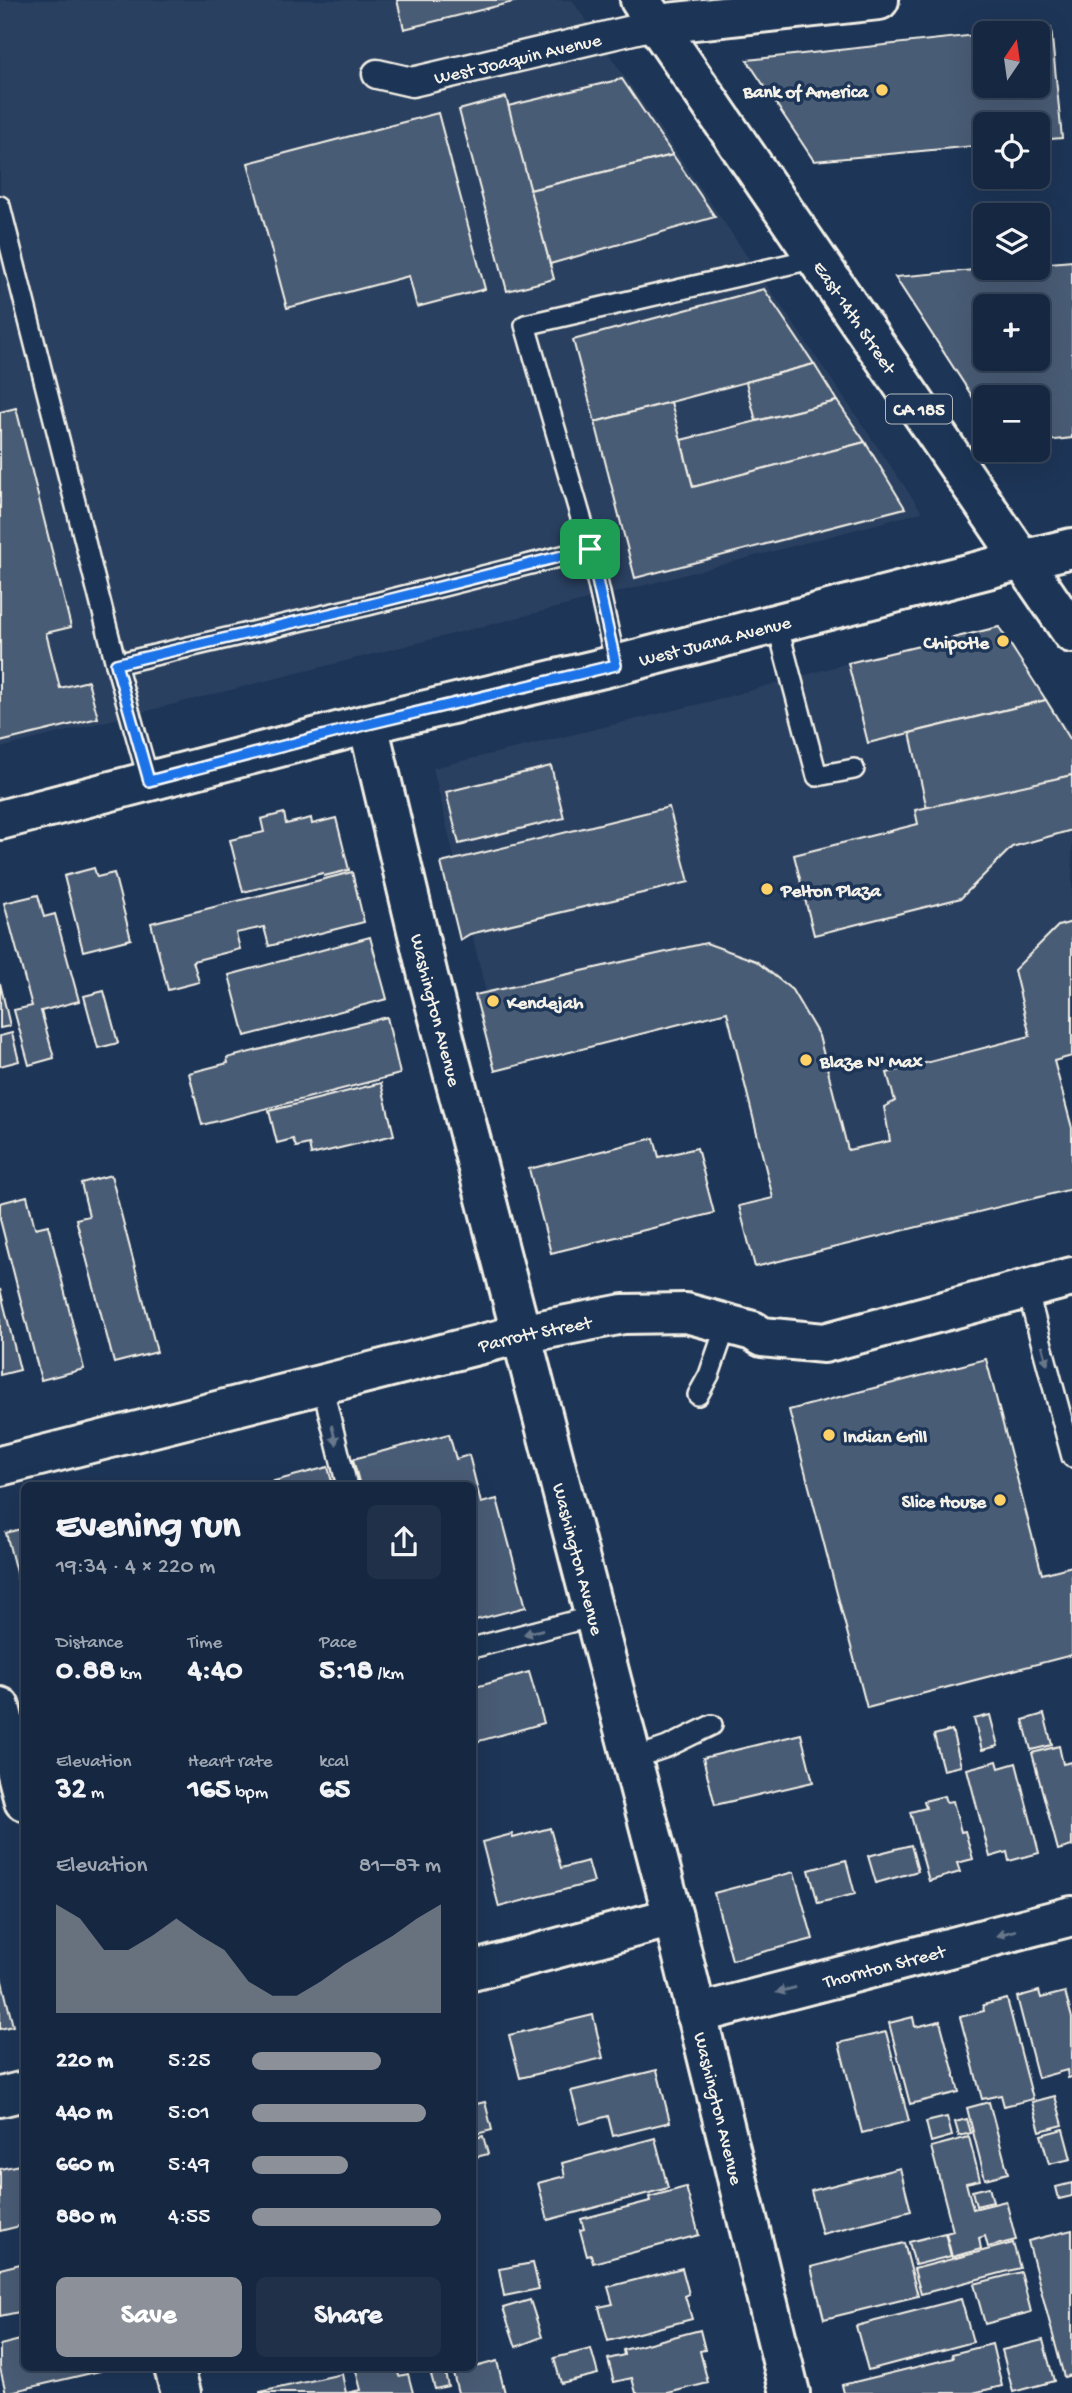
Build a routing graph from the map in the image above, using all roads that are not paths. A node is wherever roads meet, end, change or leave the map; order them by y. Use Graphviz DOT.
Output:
graph roads {
  1 [pos="879,0"];
  2 [pos="649,12"];
  3 [pos="377,74"];
  4 [pos="0,206"];
  5 [pos="817,258"];
  6 [pos="1072,548"];
  7 [pos="590,549"];
  8 [pos="1022,560"];
  9 [pos="777,624"];
  10 [pos="1072,633"];
  11 [pos="116,664"];
  12 [pos="616,665"];
  13 [pos="368,724"];
  14 [pos="854,769"];
  15 [pos="149,781"];
  16 [pos="0,820"];
  17 [pos="1072,1277"];
  18 [pos="1027,1289"];
  19 [pos="726,1326"];
  20 [pos="521,1334"];
  21 [pos="322,1385"];
  22 [pos="698,1395"];
  23 [pos="1072,1457"];
  24 [pos="0,1466"];
  25 [pos="346,1482"];
  26 [pos="594,1616"];
  27 [pos="476,1647"];
  28 [pos="0,1707"];
  29 [pos="712,1725"];
  30 [pos="632,1759"];
  31 [pos="21,1789"];
  32 [pos="1072,1916"];
  33 [pos="673,1917"];
  34 [pos="476,1969"];
  35 [pos="696,2014"];
  36 [pos="21,2092"];
  37 [pos="0,2097"];
  38 [pos="175,2371"];
  39 [pos="181,2393"];
  40 [pos="790,2393"];
  1 -- 2 [label="street"];
  2 -- 3 [label="street, West Joaquin Avenue"];
  2 -- 5 [label="street, East 14th Street / CA 185"];
  4 -- 11 [label="lane"];
  5 -- 7 [label="lane"];
  5 -- 8 [label="street, East 14th Street / CA 185"];
  6 -- 8 [label="street, West Juana Avenue"];
  7 -- 11 [label="lane"];
  7 -- 12 [label="lane"];
  8 -- 9 [label="street, West Juana Avenue"];
  8 -- 10 [label="street, East 14th Street / CA 185"];
  9 -- 12 [label="street, West Juana Avenue"];
  9 -- 14 [label="lane"];
  11 -- 15 [label="lane"];
  12 -- 13 [label="street, West Juana Avenue"];
  13 -- 15 [label="street, West Juana Avenue"];
  13 -- 20 [label="street, Washington Avenue"];
  15 -- 16 [label="street, West Juana Avenue"];
  17 -- 18 [label="street, Parrott Street"];
  18 -- 19 [label="street, Parrott Street"];
  18 -- 23 [label="lane, one-way"];
  19 -- 20 [label="street, Parrott Street"];
  19 -- 22 [label="lane"];
  20 -- 21 [label="street, Parrott Street"];
  20 -- 26 [label="street, Washington Avenue"];
  21 -- 24 [label="street, Parrott Street"];
  21 -- 25 [label="lane, one-way"];
  26 -- 27 [label="lane, one-way"];
  26 -- 30 [label="street, Washington Avenue"];
  28 -- 31 [label="street"];
  29 -- 30 [label="lane"];
  30 -- 33 [label="street, Washington Avenue"];
  32 -- 35 [label="street, Thornton Street, one-way"];
  33 -- 34 [label="street"];
  33 -- 35 [label="street, Washington Avenue"];
  35 -- 40 [label="street, Washington Avenue"];
  36 -- 37 [label="street"];
  38 -- 39 [label="street"];
}
